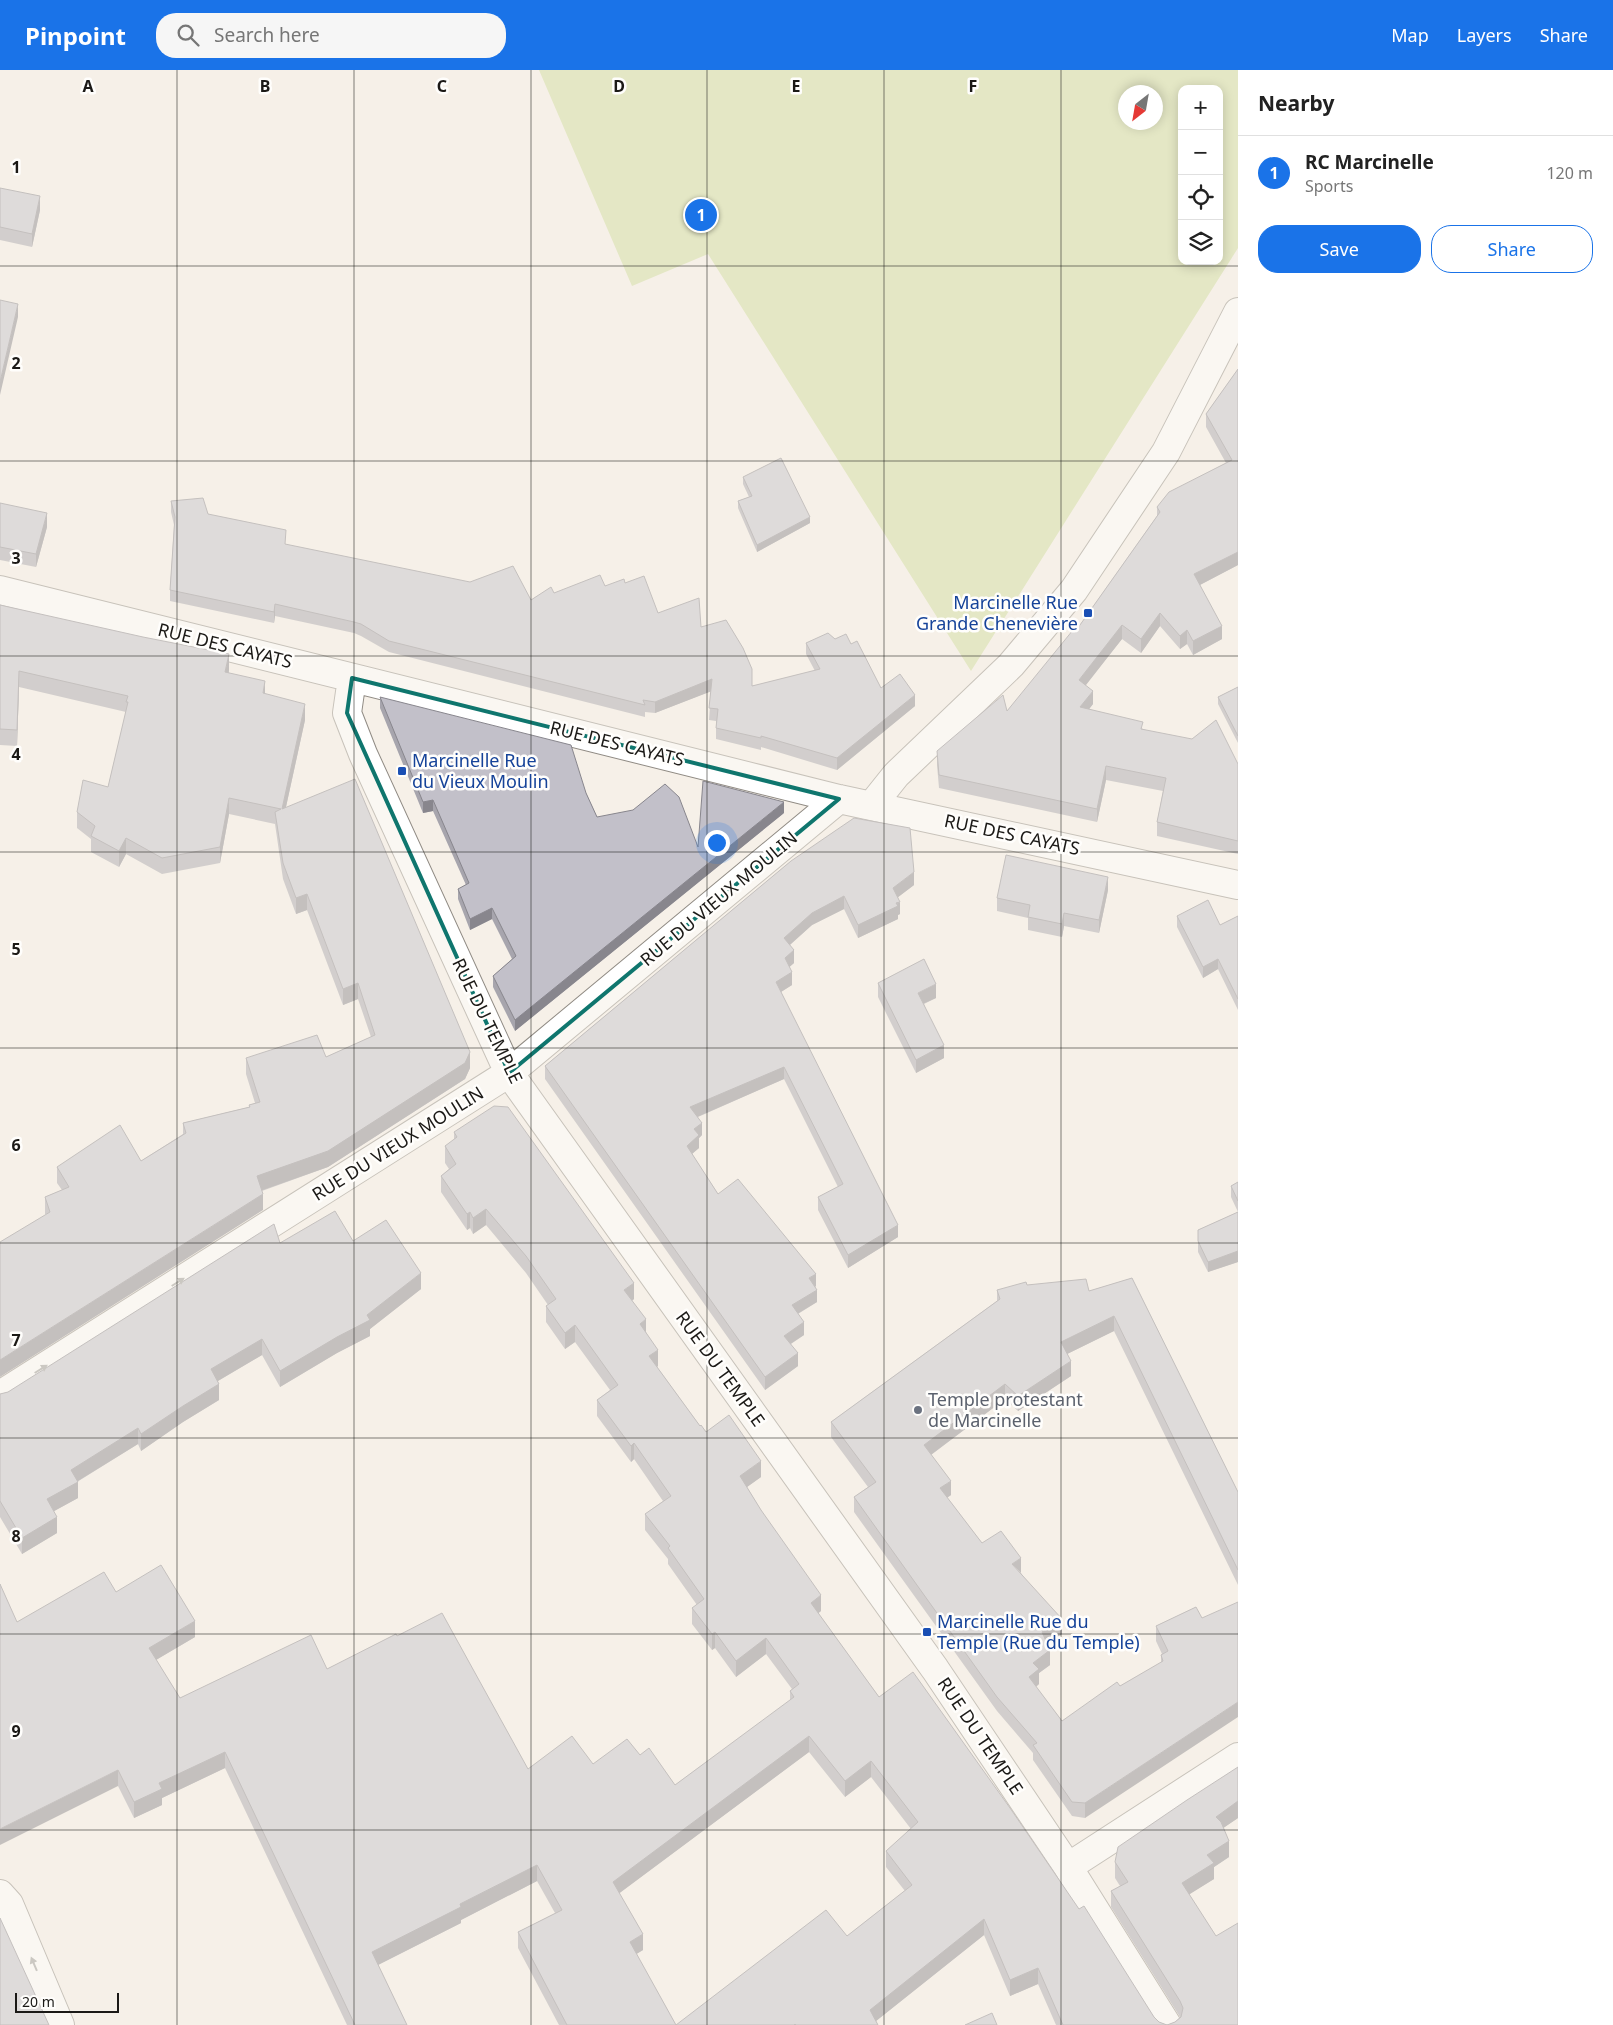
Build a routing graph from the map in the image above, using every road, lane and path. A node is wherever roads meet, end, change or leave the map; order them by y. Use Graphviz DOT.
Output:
graph roads {
  1 [pos="1238,312"];
  2 [pos="0,590"];
  3 [pos="352,678"];
  4 [pos="839,799"];
  5 [pos="872,805"];
  6 [pos="1238,885"];
  7 [pos="509,1073"];
  8 [pos="0,1395"];
  9 [pos="1238,1757"];
  10 [pos="1068,1867"];
  11 [pos="3,1902"];
  12 [pos="60,2025"];
  13 [pos="1167,2025"];
  1 -- 5 [label="street"];
  2 -- 3 [label="street, RUE DES CAYATS"];
  3 -- 4 [label="street, RUE DES CAYATS"];
  3 -- 7 [label="street, RUE DU TEMPLE"];
  4 -- 5 [label="street, RUE DES CAYATS"];
  4 -- 7 [label="street, RUE DU VIEUX MOULIN"];
  5 -- 6 [label="street, RUE DES CAYATS"];
  8 -- 7 [label="street, RUE DU VIEUX MOULIN, one-way"];
  7 -- 10 [label="street, RUE DU TEMPLE"];
  9 -- 10 [label="street"];
  10 -- 13 [label="street, RUE DU TEMPLE"];
  12 -- 11 [label="street, one-way"];
}
